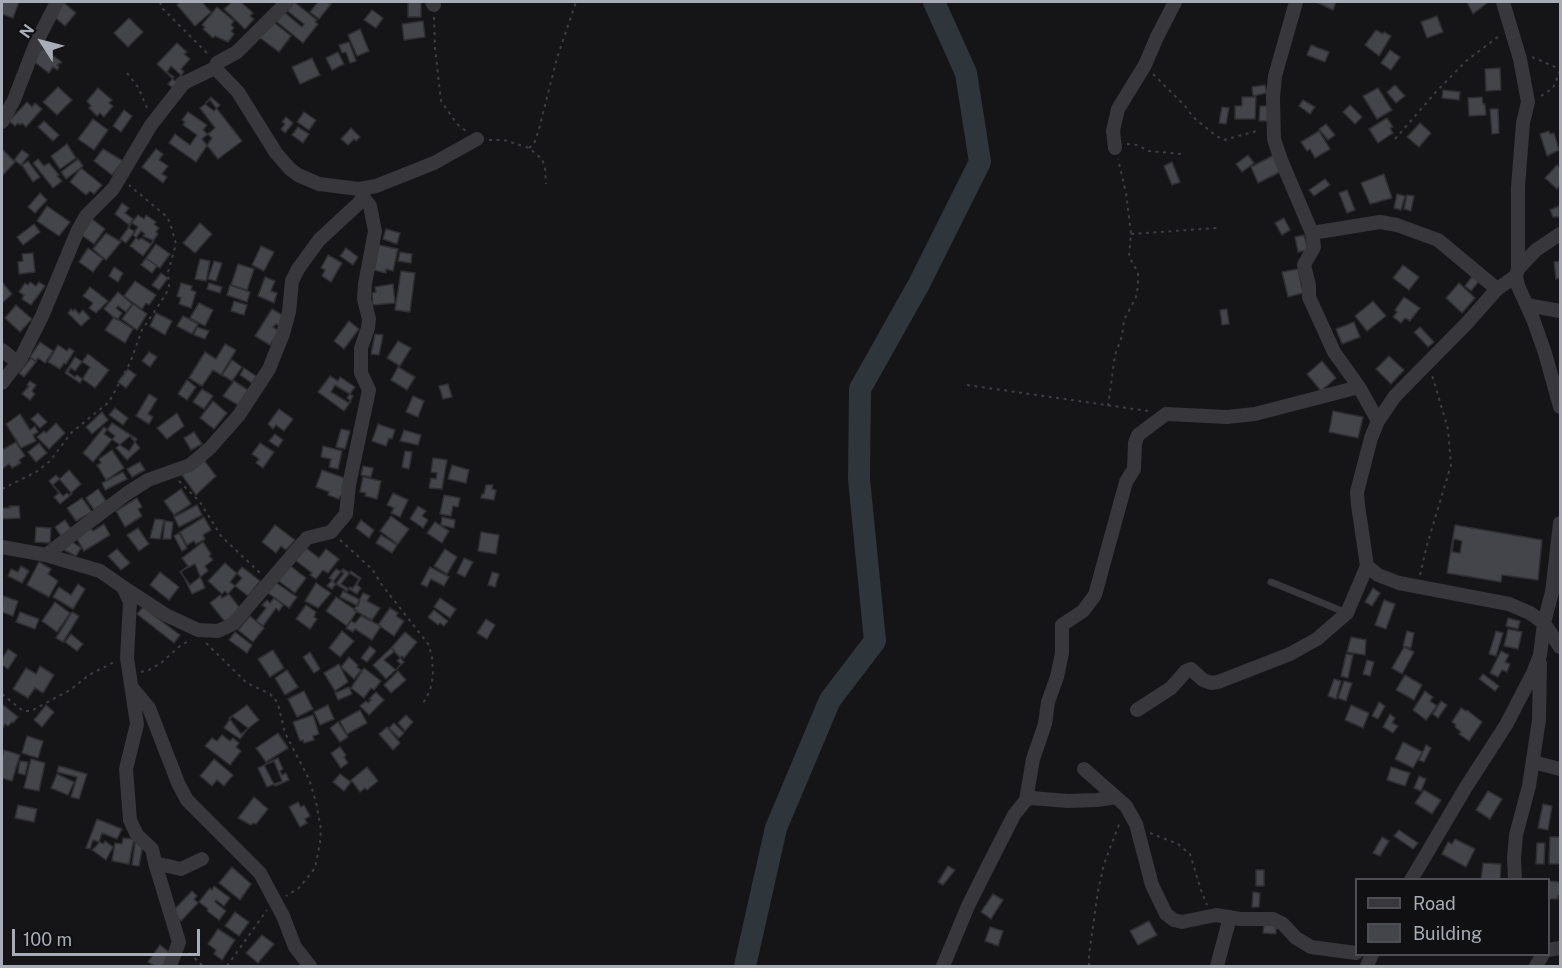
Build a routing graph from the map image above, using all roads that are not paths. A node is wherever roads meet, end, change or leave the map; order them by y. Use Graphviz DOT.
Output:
graph roads {
  1 [pos="57,2"];
  2 [pos="287,2"];
  3 [pos="1175,2"];
  4 [pos="1296,2"];
  5 [pos="1503,2"];
  6 [pos="216,65"];
  7 [pos="2,122"];
  8 [pos="477,139"];
  9 [pos="1115,145"];
  10 [pos="364,192"];
  11 [pos="1312,233"];
  12 [pos="1560,234"];
  13 [pos="1517,273"];
  14 [pos="1497,289"];
  15 [pos="1527,305"];
  16 [pos="1560,310"];
  17 [pos="2,350"];
  18 [pos="18,363"];
  19 [pos="2,383"];
  20 [pos="1359,387"];
  21 [pos="1560,407"];
  22 [pos="1378,421"];
  23 [pos="1560,523"];
  24 [pos="2,547"];
  25 [pos="46,555"];
  26 [pos="1367,566"];
  27 [pos="1271,582"];
  28 [pos="123,587"];
  29 [pos="1556,591"];
  30 [pos="1347,613"];
  31 [pos="1544,623"];
  32 [pos="1560,647"];
  33 [pos="1540,655"];
  34 [pos="133,689"];
  35 [pos="1137,710"];
  36 [pos="1533,762"];
  37 [pos="1084,769"];
  38 [pos="1560,769"];
  39 [pos="1026,800"];
  40 [pos="1121,801"];
  41 [pos="202,860"];
  42 [pos="154,863"];
  43 [pos="1412,878"];
  44 [pos="1515,878"];
  45 [pos="1230,917"];
  46 [pos="1355,953"];
  47 [pos="170,966"];
  48 [pos="310,966"];
  49 [pos="943,966"];
  50 [pos="1217,966"];
  1 -- 7 [label="street"];
  2 -- 6 [label="street"];
  3 -- 9 [label="street"];
  4 -- 11 [label="street"];
  5 -- 13 [label="street"];
  6 -- 10 [label="street"];
  6 -- 18 [label="street"];
  8 -- 10 [label="street"];
  10 -- 25 [label="street"];
  10 -- 28 [label="street"];
  11 -- 14 [label="street"];
  11 -- 20 [label="street"];
  12 -- 13 [label="street"];
  13 -- 14 [label="street"];
  13 -- 15 [label="street"];
  14 -- 22 [label="street"];
  15 -- 16 [label="street"];
  15 -- 21 [label="street"];
  17 -- 18 [label="street"];
  18 -- 19 [label="street"];
  20 -- 22 [label="street"];
  20 -- 39 [label="street"];
  22 -- 26 [label="street"];
  23 -- 29 [label="street"];
  24 -- 25 [label="street"];
  25 -- 28 [label="street"];
  26 -- 30 [label="street"];
  26 -- 31 [label="street"];
  27 -- 30 [label="lane"];
  28 -- 34 [label="street"];
  29 -- 31 [label="street"];
  30 -- 35 [label="street"];
  31 -- 32 [label="street"];
  31 -- 33 [label="street"];
  33 -- 36 [label="street"];
  33 -- 43 [label="street"];
  34 -- 42 [label="street"];
  34 -- 48 [label="street"];
  36 -- 38 [label="street"];
  36 -- 44 [label="street"];
  37 -- 40 [label="street"];
  39 -- 40 [label="street"];
  39 -- 49 [label="street"];
  40 -- 45 [label="street"];
  41 -- 42 [label="street"];
  42 -- 47 [label="street"];
  45 -- 46 [label="street"];
  45 -- 50 [label="street"];
}
